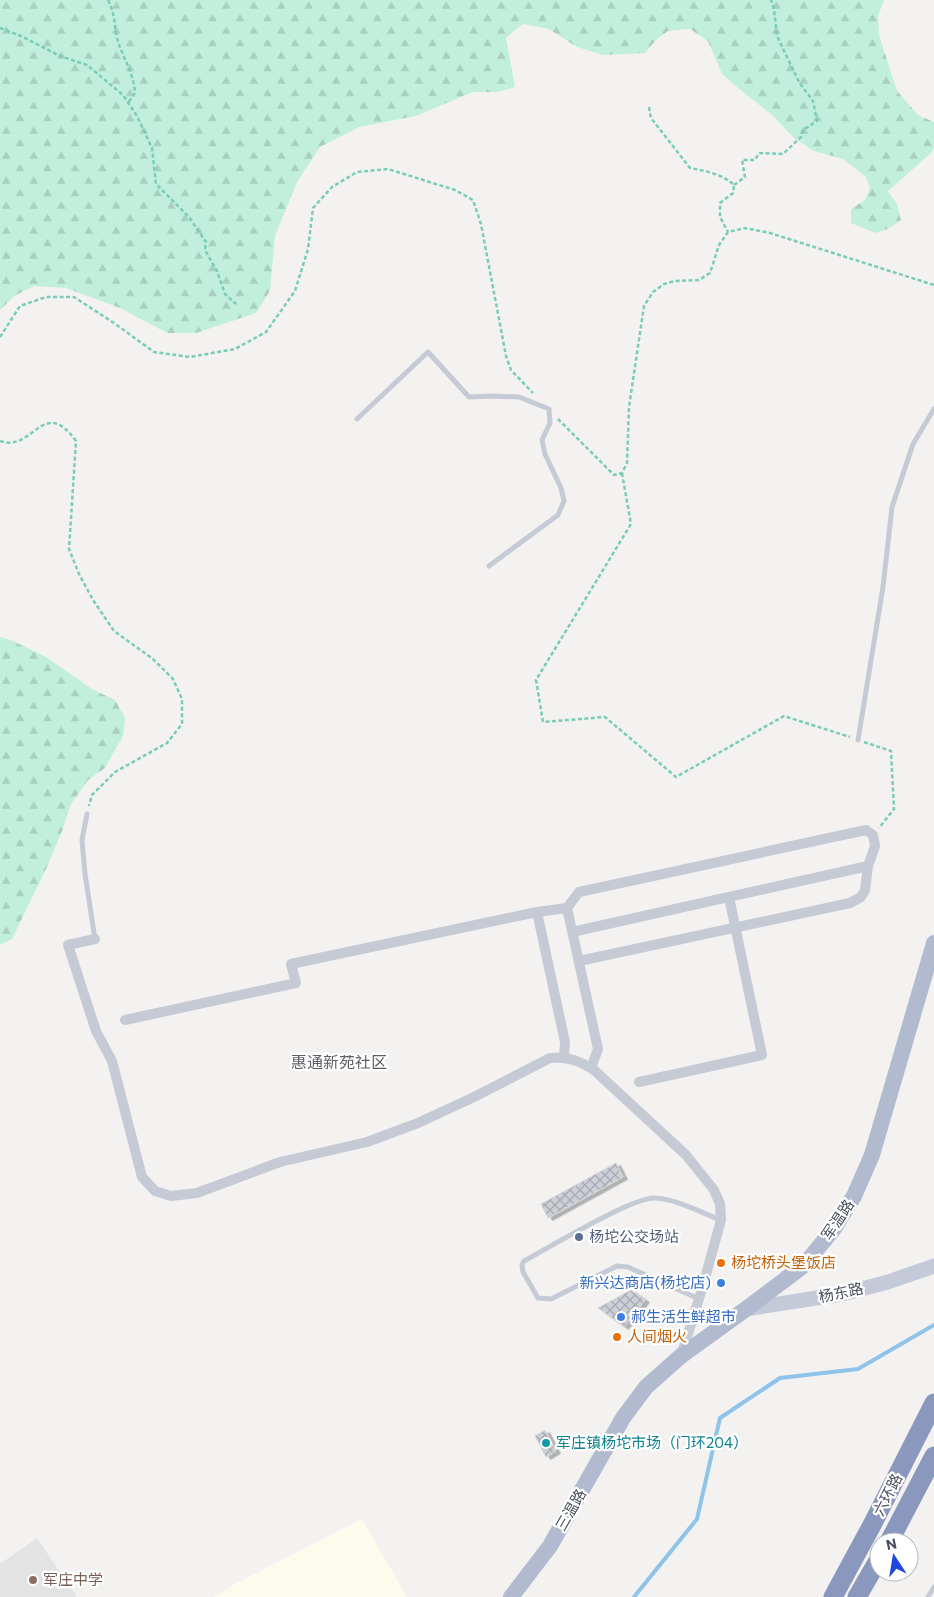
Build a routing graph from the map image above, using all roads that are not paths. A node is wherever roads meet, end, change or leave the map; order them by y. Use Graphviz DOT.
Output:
graph roads {
  1 [pos="934,409"];
  2 [pos="357,419"];
  3 [pos="489,566"];
  4 [pos="858,740"];
  5 [pos="87,814"];
  6 [pos="868,866"];
  7 [pos="729,897"];
  8 [pos="567,908"];
  9 [pos="537,912"];
  10 [pos="735,928"];
  11 [pos="572,932"];
  12 [pos="95,939"];
  13 [pos="934,943"];
  14 [pos="579,961"];
  15 [pos="125,1020"];
  16 [pos="564,1057"];
  17 [pos="591,1068"];
  18 [pos="639,1082"];
  19 [pos="721,1220"];
  20 [pos="934,1266"];
  21 [pos="699,1299"];
  22 [pos="746,1309"];
  23 [pos="681,1356"];
  24 [pos="930,1410"];
  25 [pos="623,1418"];
  26 [pos="934,1456"];
  27 [pos="894,1532"];
  28 [pos="869,1576"];
  29 [pos="934,1587"];
  30 [pos="511,1597"];
  31 [pos="833,1597"];
  32 [pos="857,1597"];
  33 [pos="928,1597"];
  1 -- 4 [label="lane"];
  2 -- 3 [label="lane"];
  5 -- 12 [label="lane"];
  6 -- 7 [label="street"];
  6 -- 8 [label="street"];
  6 -- 10 [label="street"];
  7 -- 10 [label="street"];
  7 -- 11 [label="street"];
  8 -- 9 [label="street"];
  8 -- 11 [label="street"];
  9 -- 15 [label="street"];
  9 -- 16 [label="street"];
  10 -- 14 [label="street"];
  10 -- 18 [label="street"];
  11 -- 14 [label="street"];
  12 -- 16 [label="street"];
  13 -- 22 [label="main road, 军温路"];
  14 -- 17 [label="street"];
  16 -- 17 [label="street"];
  17 -- 19 [label="street"];
  19 -- 21 [label="street"];
  19 -- 21 [label="lane"];
  20 -- 22 [label="street, 杨东路"];
  21 -- 23 [label="street"];
  22 -- 23 [label="main road, 军温路"];
  23 -- 25 [label="main road, 军温路"];
  24 -- 31 [label="highway, 六环路"];
  25 -- 30 [label="main road, 三温路"];
  26 -- 27 [label="highway, 六环路"];
  28 -- 32 [label="highway"];
  29 -- 33 [label="lane"];
}
